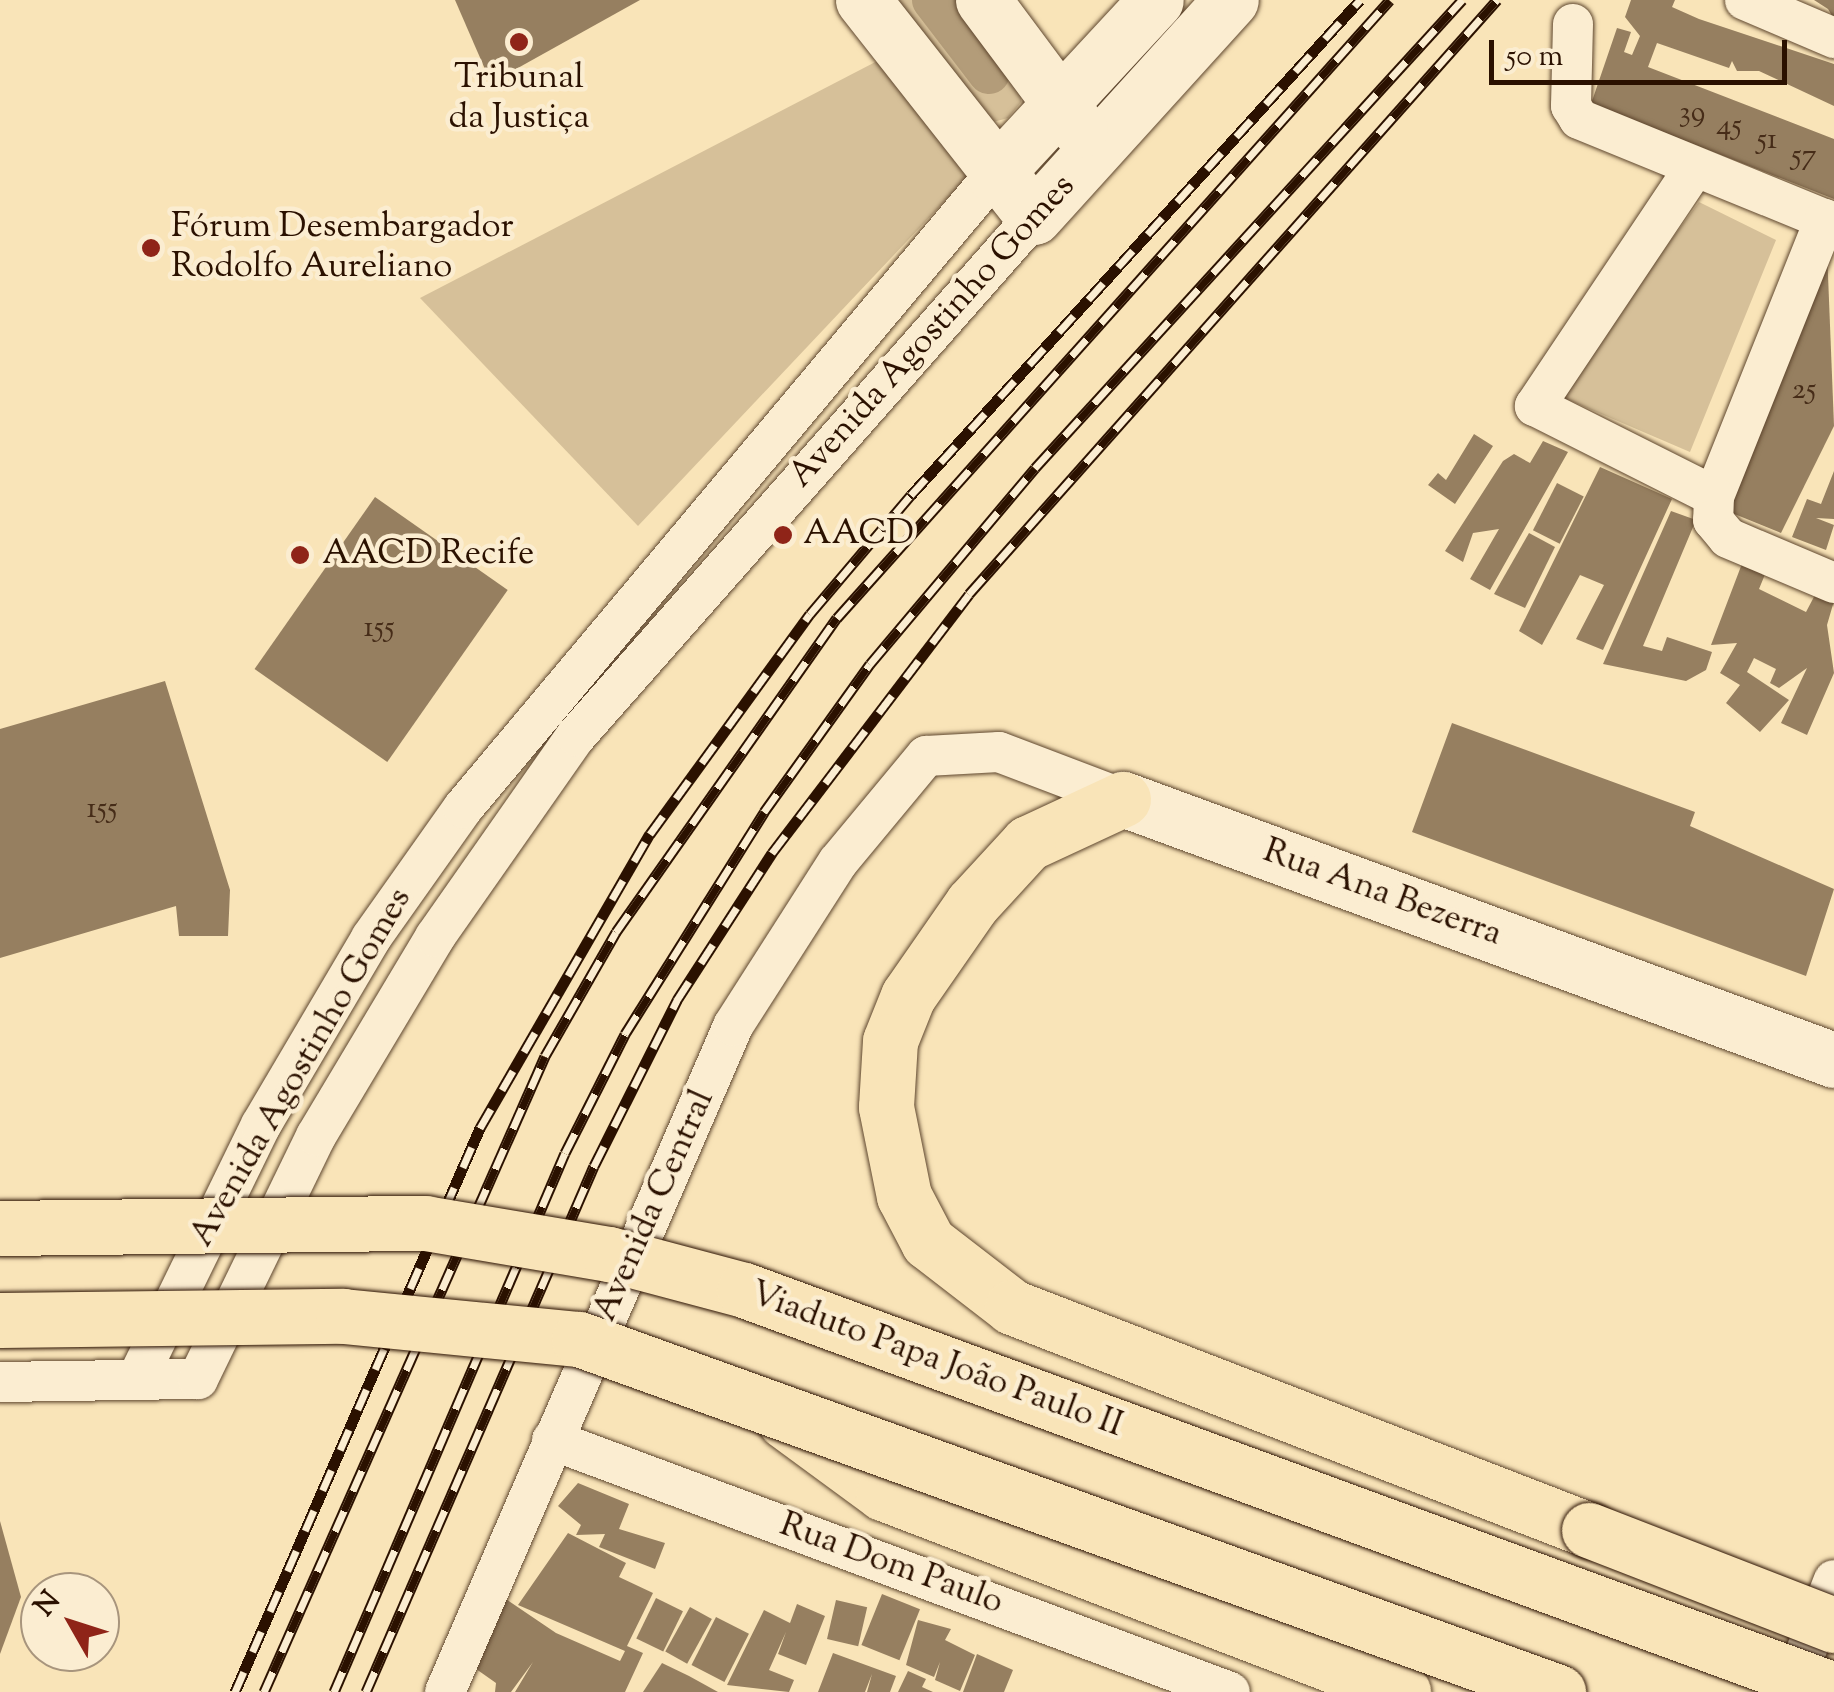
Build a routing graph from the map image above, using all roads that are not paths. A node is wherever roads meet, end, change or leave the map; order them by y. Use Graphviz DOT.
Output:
graph roads {
  1 [pos="863,0"];
  2 [pos="983,0"];
  3 [pos="1156,0"];
  4 [pos="1232,0"];
  5 [pos="1746,0"];
  6 [pos="1573,24"];
  7 [pos="1834,38"];
  8 [pos="1059,103"];
  9 [pos="1095,150"];
  10 [pos="1696,167"];
  11 [pos="994,175"];
  12 [pos="1034,218"];
  13 [pos="1829,222"];
  14 [pos="1714,496"];
  15 [pos="1834,583"];
  16 [pos="926,756"];
  17 [pos="1123,799"];
  18 [pos="1834,1060"];
  19 [pos="0,1228"];
  20 [pos="0,1320"];
  21 [pos="138,1377"];
  22 [pos="0,1382"];
  23 [pos="746,1392"];
  24 [pos="552,1440"];
  25 [pos="1834,1580"];
  26 [pos="1834,1625"];
  27 [pos="1834,1690"];
  28 [pos="446,1692"];
  29 [pos="1230,1692"];
  30 [pos="1403,1692"];
  31 [pos="1558,1692"];
  32 [pos="1790,1692"];
  1 -- 11 [label="street"];
  2 -- 8 [label="street"];
  3 -- 8 [label="street, Avenida Agostinho Gomes"];
  4 -- 9 [label="street, Avenida Agostinho Gomes"];
  5 -- 7 [label="street"];
  6 -- 10 [label="street"];
  8 -- 9 [label="street"];
  8 -- 11 [label="street, Avenida Agostinho Gomes"];
  9 -- 12 [label="street, Avenida Agostinho Gomes"];
  10 -- 13 [label="street"];
  10 -- 14 [label="street"];
  11 -- 12 [label="street"];
  11 -- 21 [label="street, Avenida Agostinho Gomes"];
  12 -- 21 [label="street, Avenida Agostinho Gomes"];
  13 -- 14 [label="street"];
  14 -- 15 [label="street"];
  16 -- 17 [label="street, Rua Ana Bezerra"];
  16 -- 24 [label="street, Avenida Central"];
  17 -- 18 [label="street, Rua Ana Bezerra"];
  17 -- 26 [label="highway, bridge"];
  19 -- 27 [label="highway, Viaduto Papa João Paulo II, bridge"];
  20 -- 23 [label="highway, bridge"];
  21 -- 22 [label="street"];
  23 -- 30 [label="highway, bridge"];
  23 -- 31 [label="highway, bridge"];
  24 -- 28 [label="street, Avenida Central"];
  24 -- 29 [label="street, Rua Dom Paulo"];
  25 -- 32 [label="street"];
}
